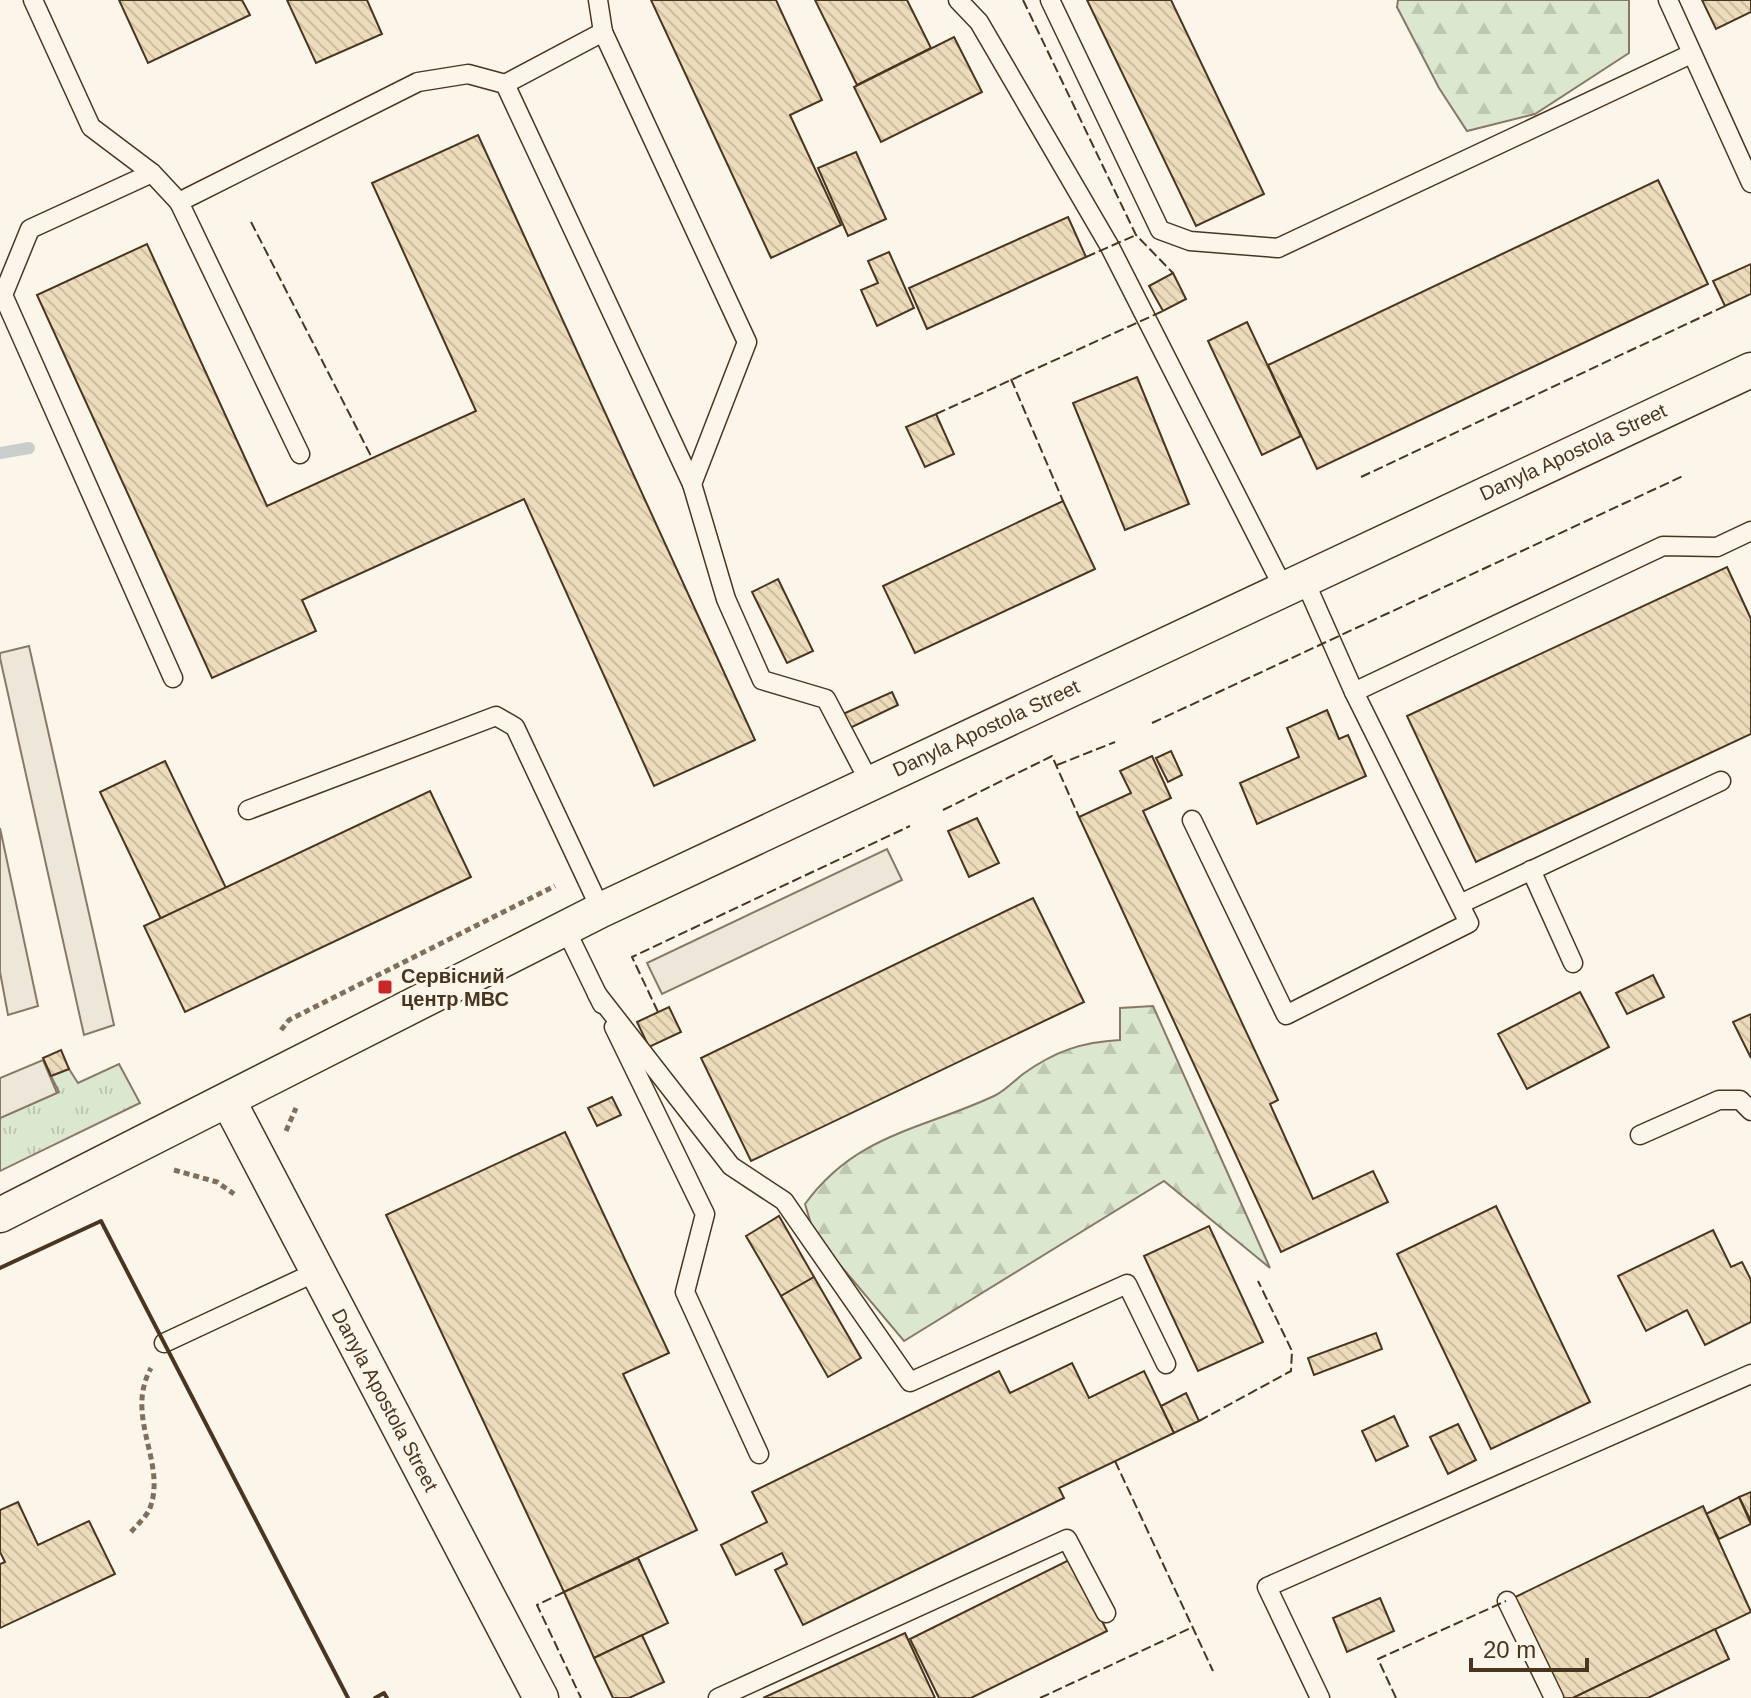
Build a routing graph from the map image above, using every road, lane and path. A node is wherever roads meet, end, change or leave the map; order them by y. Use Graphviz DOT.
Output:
graph roads {
  1 [pos="33,0"];
  2 [pos="598,0"];
  3 [pos="958,0"];
  4 [pos="1050,0"];
  5 [pos="1668,0"];
  6 [pos="603,32"];
  7 [pos="1691,54"];
  8 [pos="505,84"];
  9 [pos="152,173"];
  10 [pos="1751,183"];
  11 [pos="179,202"];
  12 [pos="1751,370"];
  13 [pos="300,454"];
  14 [pos="692,484"];
  15 [pos="1751,531"];
  16 [pos="1293,582"];
  17 [pos="173,678"];
  18 [pos="1354,692"];
  19 [pos="1721,781"];
  20 [pos="870,783"];
  21 [pos="248,810"];
  22 [pos="1192,820"];
  23 [pos="1531,870"];
  24 [pos="1460,904"];
  25 [pos="601,910"];
  26 [pos="565,928"];
  27 [pos="1573,963"];
  28 [pos="597,994"];
  29 [pos="229,1102"];
  30 [pos="1751,1111"];
  31 [pos="1640,1135"];
  32 [pos="161,1168"];
  33 [pos="239,1197"];
  34 [pos="0,1215"];
  35 [pos="318,1271"];
  36 [pos="164,1343"];
  37 [pos="1166,1364"];
  38 [pos="1751,1374"];
  39 [pos="759,1454"];
  40 [pos="131,1532"];
  41 [pos="1507,1601"];
  42 [pos="1106,1613"];
  43 [pos="1314,1696"];
  44 [pos="541,1698"];
  45 [pos="718,1698"];
  46 [pos="1554,1698"];
  1 -- 9 [label="lane"];
  2 -- 6 [label="lane"];
  3 -- 16 [label="lane"];
  4 -- 7 [label="lane"];
  5 -- 7 [label="lane"];
  6 -- 8 [label="lane"];
  6 -- 14 [label="lane"];
  7 -- 10 [label="lane"];
  8 -- 11 [label="lane"];
  8 -- 14 [label="lane"];
  9 -- 11 [label="lane"];
  9 -- 17 [label="lane"];
  11 -- 13 [label="lane"];
  12 -- 16 [label="street, Danyla Apostola Street"];
  14 -- 20 [label="lane"];
  15 -- 18 [label="lane"];
  16 -- 18 [label="lane"];
  16 -- 20 [label="street, Danyla Apostola Street"];
  18 -- 24 [label="lane"];
  19 -- 23 [label="lane"];
  20 -- 25 [label="street, Danyla Apostola Street"];
  21 -- 25 [label="lane"];
  22 -- 24 [label="lane"];
  23 -- 24 [label="lane"];
  23 -- 27 [label="lane"];
  25 -- 26 [label="street, Danyla Apostola Street"];
  26 -- 28 [label="lane"];
  26 -- 29 [label="street, Danyla Apostola Street"];
  28 -- 37 [label="lane"];
  28 -- 39 [label="lane"];
  29 -- 34 [label="street, Danyla Apostola Street"];
  29 -- 35 [label="street, Danyla Apostola Street"];
  30 -- 31 [label="lane"];
  32 -- 33 [label="path"];
  35 -- 36 [label="lane"];
  35 -- 44 [label="street, Danyla Apostola Street"];
  36 -- 40 [label="path"];
  38 -- 43 [label="lane"];
  41 -- 46 [label="lane"];
  42 -- 45 [label="lane"];
}
